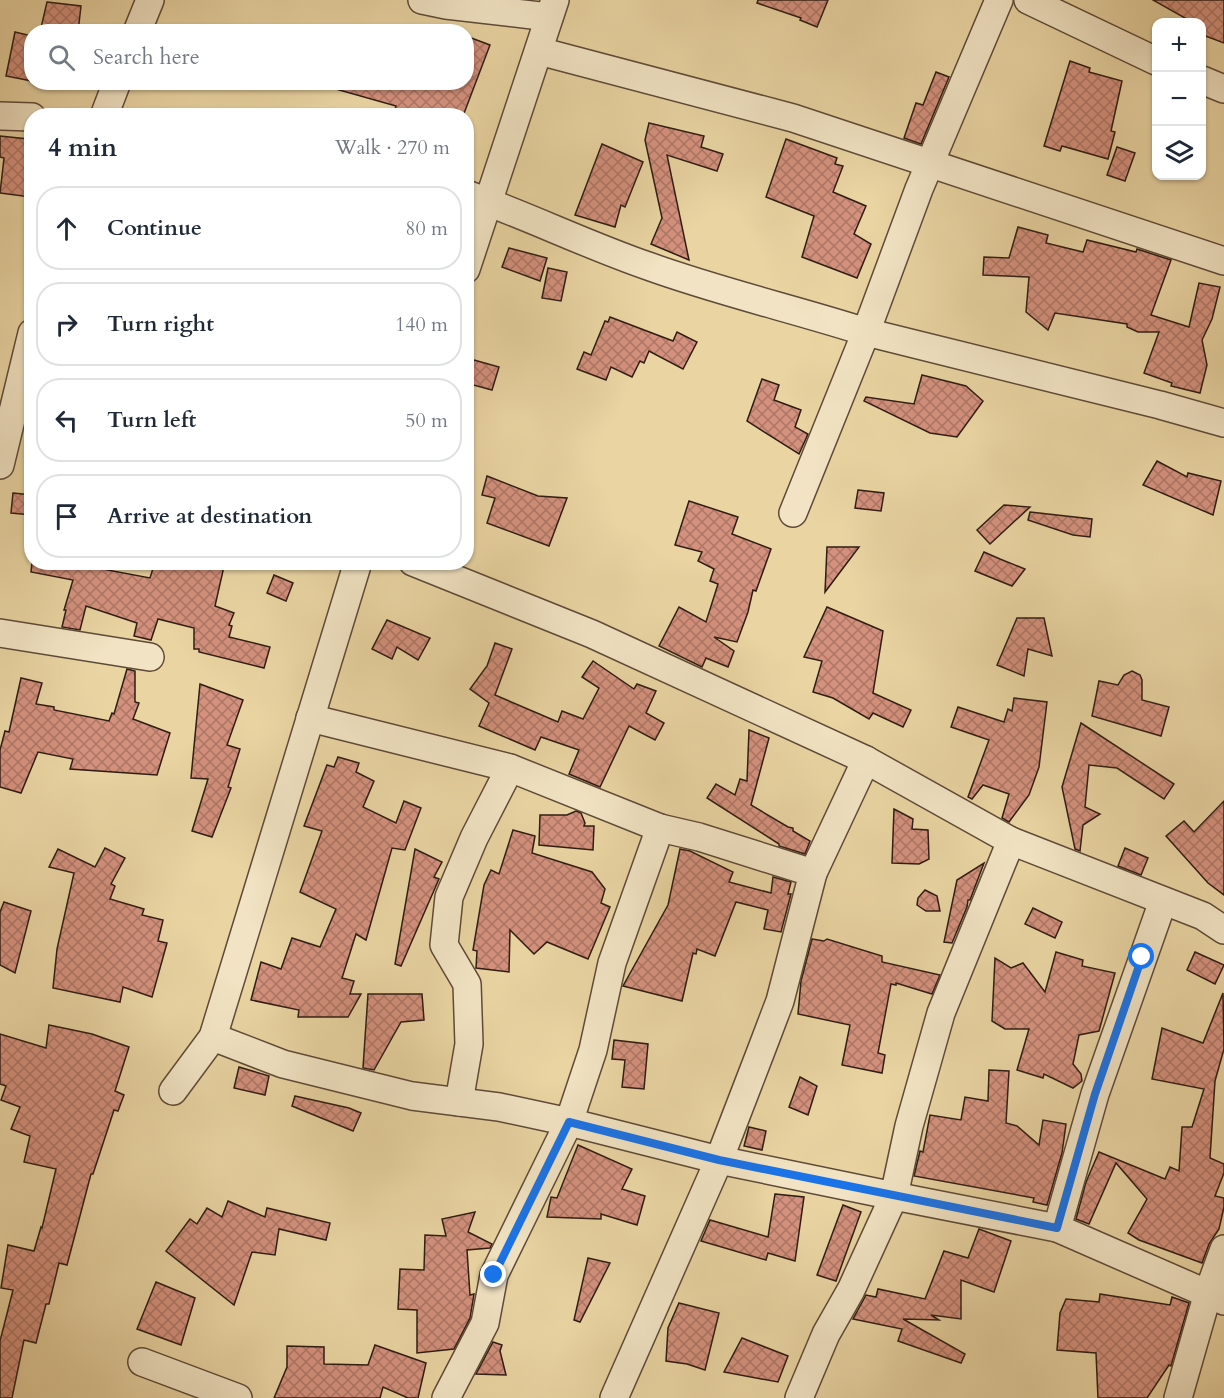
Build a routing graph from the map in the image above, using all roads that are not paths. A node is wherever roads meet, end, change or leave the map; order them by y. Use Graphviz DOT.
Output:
graph roads {
  1 [pos="150,0"];
  2 [pos="422,0"];
  3 [pos="999,0"];
  4 [pos="1028,0"];
  5 [pos="552,8"];
  6 [pos="140,24"];
  7 [pos="539,51"];
  8 [pos="1152,59"];
  9 [pos="1206,82"];
  10 [pos="1224,89"];
  11 [pos="114,90"];
  12 [pos="107,108"];
  13 [pos="0,116"];
  14 [pos="24,117"];
  15 [pos="929,164"];
  16 [pos="477,198"];
  17 [pos="474,217"];
  18 [pos="1224,261"];
  19 [pos="866,332"];
  20 [pos="24,366"];
  21 [pos="1224,423"];
  22 [pos="0,465"];
  23 [pos="793,513"];
  24 [pos="356,570"];
  25 [pos="433,570"];
  26 [pos="0,633"];
  27 [pos="150,657"];
  28 [pos="310,718"];
  29 [pos="866,760"];
  30 [pos="510,768"];
  31 [pos="660,828"];
  32 [pos="1011,841"];
  33 [pos="813,873"];
  34 [pos="1163,901"];
  35 [pos="1224,930"];
  36 [pos="213,1037"];
  37 [pos="173,1091"];
  38 [pos="459,1102"];
  39 [pos="569,1122"];
  40 [pos="719,1160"];
  41 [pos="894,1196"];
  42 [pos="1057,1228"];
  43 [pos="1224,1249"];
  44 [pos="1216,1297"];
  45 [pos="142,1362"];
  46 [pos="238,1398"];
  47 [pos="446,1398"];
  48 [pos="614,1398"];
  49 [pos="799,1398"];
  50 [pos="1178,1398"];
  1 -- 6 [label="street"];
  2 -- 5 [label="street"];
  3 -- 15 [label="street"];
  4 -- 8 [label="street"];
  5 -- 7 [label="street"];
  7 -- 15 [label="street"];
  7 -- 16 [label="street"];
  9 -- 10 [label="street"];
  11 -- 12 [label="street"];
  13 -- 14 [label="street"];
  15 -- 18 [label="street"];
  15 -- 19 [label="street"];
  16 -- 17 [label="street"];
  16 -- 19 [label="street"];
  19 -- 21 [label="street"];
  19 -- 23 [label="street"];
  20 -- 22 [label="street"];
  24 -- 28 [label="street"];
  25 -- 29 [label="street"];
  26 -- 27 [label="street"];
  28 -- 30 [label="street"];
  28 -- 36 [label="street"];
  29 -- 32 [label="street"];
  29 -- 33 [label="street"];
  30 -- 31 [label="street"];
  30 -- 38 [label="street"];
  31 -- 33 [label="street"];
  31 -- 39 [label="street"];
  32 -- 34 [label="street"];
  32 -- 41 [label="street"];
  33 -- 40 [label="street"];
  34 -- 35 [label="street"];
  34 -- 42 [label="street"];
  36 -- 37 [label="street"];
  36 -- 38 [label="street"];
  38 -- 39 [label="street"];
  39 -- 40 [label="street"];
  39 -- 47 [label="street"];
  40 -- 41 [label="street"];
  40 -- 48 [label="street"];
  41 -- 42 [label="street"];
  41 -- 49 [label="street"];
  42 -- 44 [label="street"];
  43 -- 44 [label="street"];
  44 -- 50 [label="street"];
  45 -- 46 [label="street"];
}
